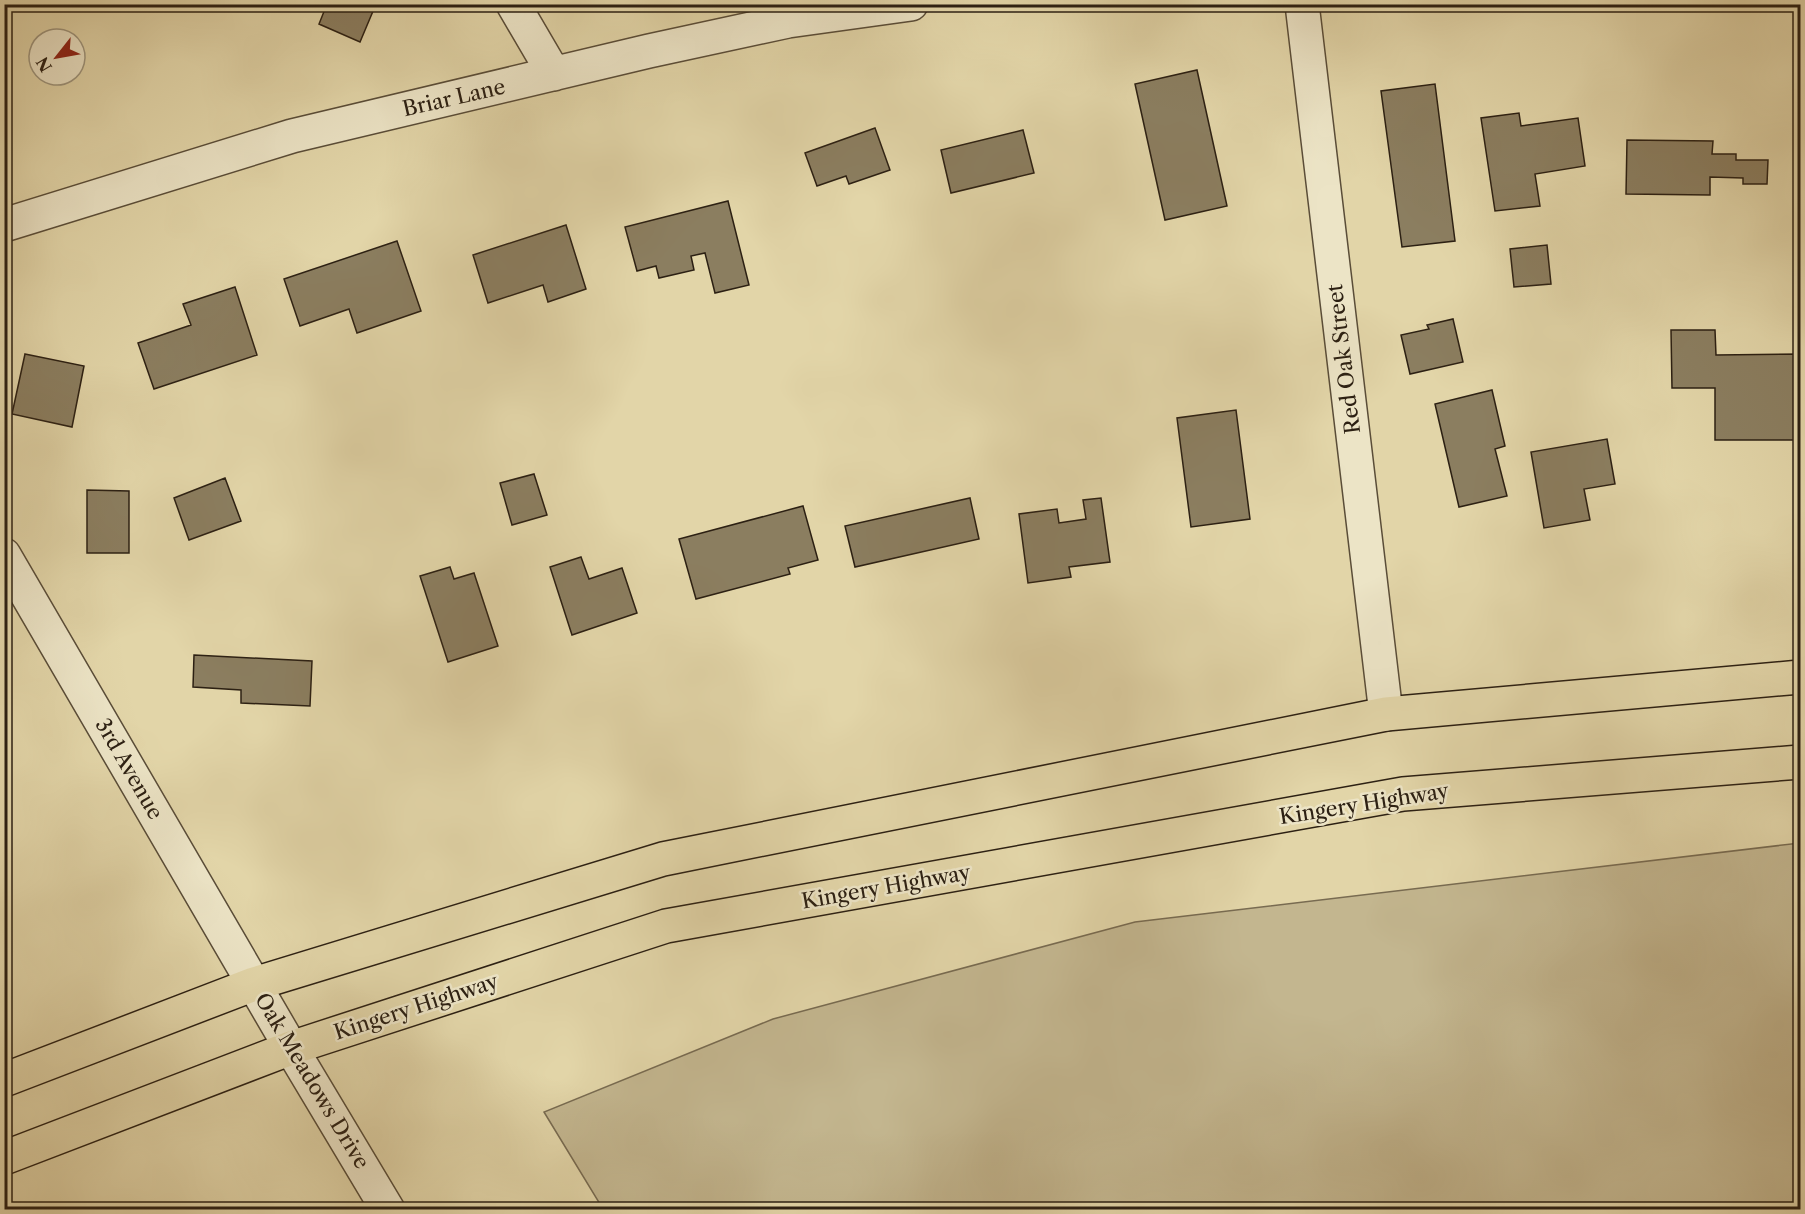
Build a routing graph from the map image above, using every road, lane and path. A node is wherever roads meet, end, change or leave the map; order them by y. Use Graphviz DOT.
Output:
graph roads {
  1 [pos="513,4"];
  2 [pos="911,4"];
  3 [pos="1302,4"];
  4 [pos="554,74"];
  5 [pos="4,225"];
  6 [pos="4,555"];
  7 [pos="1800,677"];
  8 [pos="1386,714"];
  9 [pos="1800,762"];
  10 [pos="254,984"];
  11 [pos="291,1048"];
  12 [pos="4,1080"];
  13 [pos="4,1158"];
  14 [pos="388,1209"];
  1 -- 4 [label="street"];
  2 -- 4 [label="street, Briar Lane"];
  3 -- 8 [label="street, Red Oak Street"];
  4 -- 5 [label="street, Briar Lane"];
  6 -- 10 [label="street, 3rd Avenue"];
  7 -- 8 [label="highway"];
  8 -- 10 [label="highway"];
  9 -- 11 [label="highway, Kingery Highway"];
  10 -- 11 [label="street, Oak Meadows Drive"];
  10 -- 12 [label="highway"];
  11 -- 13 [label="highway, Kingery Highway"];
  11 -- 14 [label="street, Oak Meadows Drive"];
}
